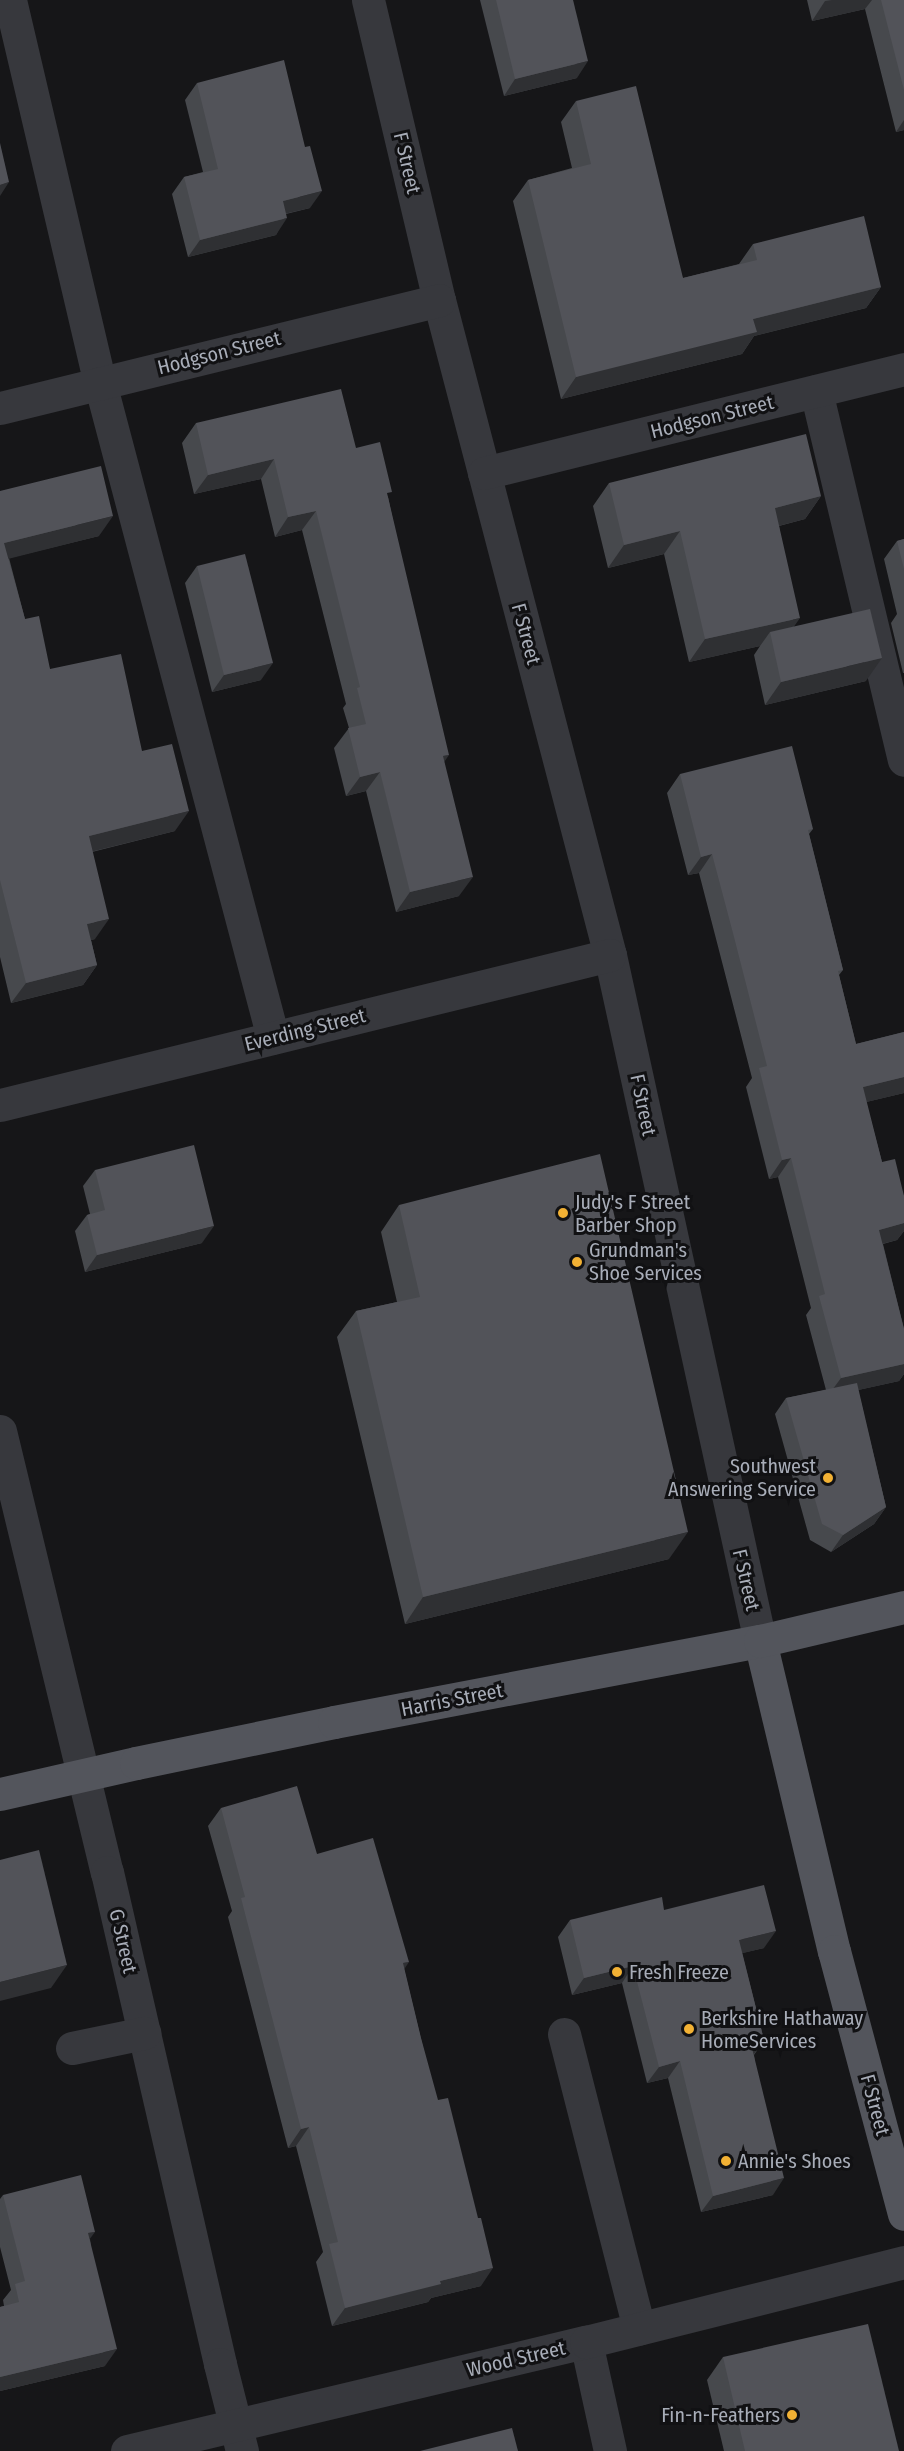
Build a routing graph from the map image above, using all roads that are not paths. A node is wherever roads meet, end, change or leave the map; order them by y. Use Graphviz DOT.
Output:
graph roads {
  1 [pos="10,0"];
  2 [pos="368,0"];
  3 [pos="439,300"];
  4 [pos="904,369"];
  5 [pos="100,383"];
  6 [pos="816,391"];
  7 [pos="0,408"];
  8 [pos="484,473"];
  9 [pos="904,760"];
  10 [pos="610,956"];
  11 [pos="273,1038"];
  12 [pos="0,1105"];
  13 [pos="2,1448"];
  14 [pos="904,1607"];
  15 [pos="760,1641"];
  16 [pos="81,1774"];
  17 [pos="0,1794"];
  18 [pos="144,2033"];
  19 [pos="564,2034"];
  20 [pos="72,2048"];
  21 [pos="904,2214"];
  22 [pos="904,2262"];
  23 [pos="639,2329"];
  24 [pos="586,2342"];
  25 [pos="239,2438"];
  26 [pos="127,2451"];
  27 [pos="610,2451"];
  1 -- 5 [label="street"];
  2 -- 3 [label="street, F Street"];
  3 -- 5 [label="street, Hodgson Street"];
  3 -- 8 [label="street, F Street"];
  4 -- 6 [label="street, Hodgson Street"];
  5 -- 7 [label="street, Hodgson Street"];
  5 -- 11 [label="street"];
  6 -- 8 [label="street, Hodgson Street"];
  6 -- 9 [label="street"];
  8 -- 10 [label="street, F Street"];
  10 -- 11 [label="street, Everding Street"];
  10 -- 15 [label="street, F Street"];
  11 -- 12 [label="street, Everding Street"];
  13 -- 16 [label="street, G Street"];
  14 -- 15 [label="main road, Harris Street"];
  15 -- 16 [label="main road, Harris Street"];
  15 -- 21 [label="main road, F Street"];
  16 -- 17 [label="main road, Harris Street"];
  16 -- 18 [label="street, G Street"];
  18 -- 20 [label="street"];
  18 -- 25 [label="street, G Street"];
  19 -- 23 [label="street"];
  22 -- 23 [label="street, Wood Street"];
  23 -- 24 [label="street, Wood Street"];
  24 -- 25 [label="street, Wood Street"];
  24 -- 27 [label="street"];
  25 -- 26 [label="street, Wood Street"];
}
